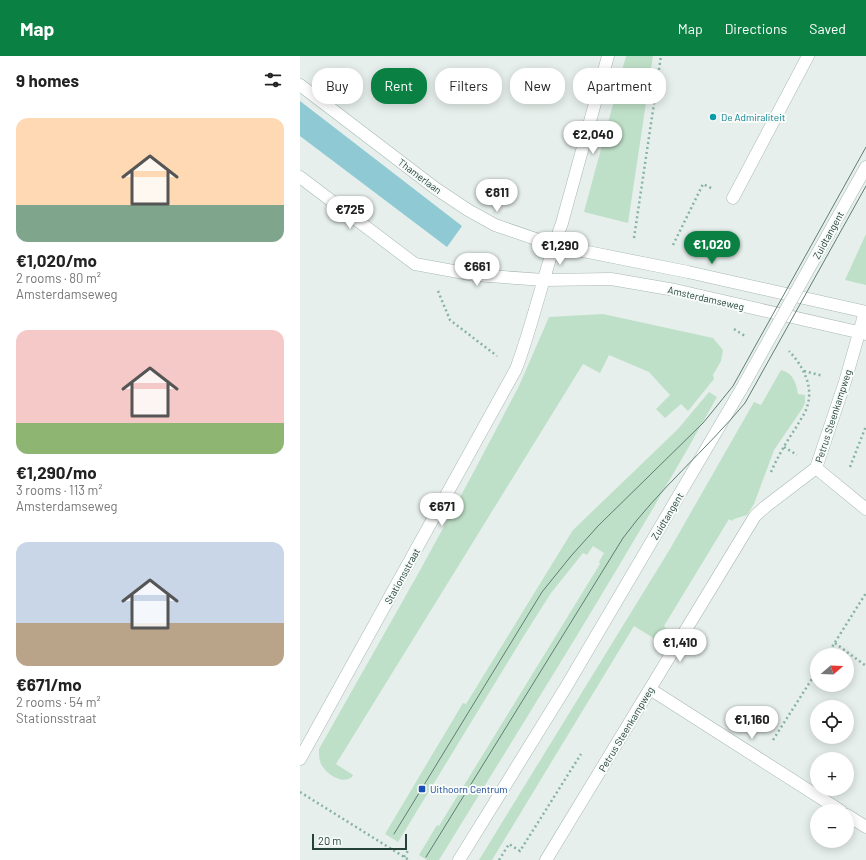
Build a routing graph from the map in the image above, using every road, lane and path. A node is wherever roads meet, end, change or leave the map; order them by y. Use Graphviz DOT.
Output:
graph roads {
  1 [pos="608,56"];
  2 [pos="661,56"];
  3 [pos="808,56"];
  4 [pos="300,85"];
  5 [pos="866,168"];
  6 [pos="302,182"];
  7 [pos="703,184"];
  8 [pos="733,198"];
  9 [pos="634,240"];
  10 [pos="554,245"];
  11 [pos="671,249"];
  12 [pos="544,280"];
  13 [pos="437,289"];
  14 [pos="865,312"];
  15 [pos="727,327"];
  16 [pos="862,334"];
  17 [pos="751,340"];
  18 [pos="782,350"];
  19 [pos="516,369"];
  20 [pos="866,426"];
  21 [pos="816,468"];
  22 [pos="770,475"];
  23 [pos="841,490"];
  24 [pos="866,509"];
  25 [pos="866,593"];
  26 [pos="835,643"];
  27 [pos="832,648"];
  28 [pos="866,666"];
  29 [pos="810,682"];
  30 [pos="650,689"];
  31 [pos="584,750"];
  32 [pos="300,759"];
  33 [pos="761,759"];
  34 [pos="300,792"];
  35 [pos="830,804"];
  36 [pos="854,819"];
  37 [pos="866,827"];
  38 [pos="409,849"];
  39 [pos="404,857"];
  40 [pos="409,860"];
  41 [pos="459,860"];
  42 [pos="499,860"];
  43 [pos="546,860"];
  1 -- 10 [label="street, Stationsstraat"];
  2 -- 9 [label="path"];
  3 -- 8 [label="street"];
  4 -- 10 [label="street, Thamerlaan"];
  5 -- 41 [label="street, Zuidtangent, bridge"];
  6 -- 12 [label="street, Amsterdamseweg"];
  7 -- 11 [label="path"];
  10 -- 12 [label="street, Stationsstraat"];
  10 -- 14 [label="street"];
  12 -- 16 [label="street, Amsterdamseweg"];
  12 -- 19 [label="street, Stationsstraat"];
  13 -- 19 [label="path"];
  14 -- 16 [label="street, Petrus Steenkampweg"];
  15 -- 17 [label="path"];
  16 -- 21 [label="street, Petrus Steenkampweg"];
  18 -- 22 [label="path"];
  19 -- 32 [label="street, Stationsstraat"];
  20 -- 23 [label="path"];
  21 -- 23 [label="street"];
  21 -- 30 [label="street, Petrus Steenkampweg"];
  23 -- 24 [label="street"];
  25 -- 26 [label="path"];
  26 -- 27 [label="path"];
  26 -- 28 [label="path"];
  29 -- 33 [label="path"];
  30 -- 33 [label="street"];
  30 -- 43 [label="street, Petrus Steenkampweg"];
  31 -- 42 [label="path"];
  33 -- 35 [label="street"];
  34 -- 39 [label="path"];
  36 -- 37 [label="street"];
  38 -- 39 [label="path"];
  39 -- 40 [label="path"];
}
